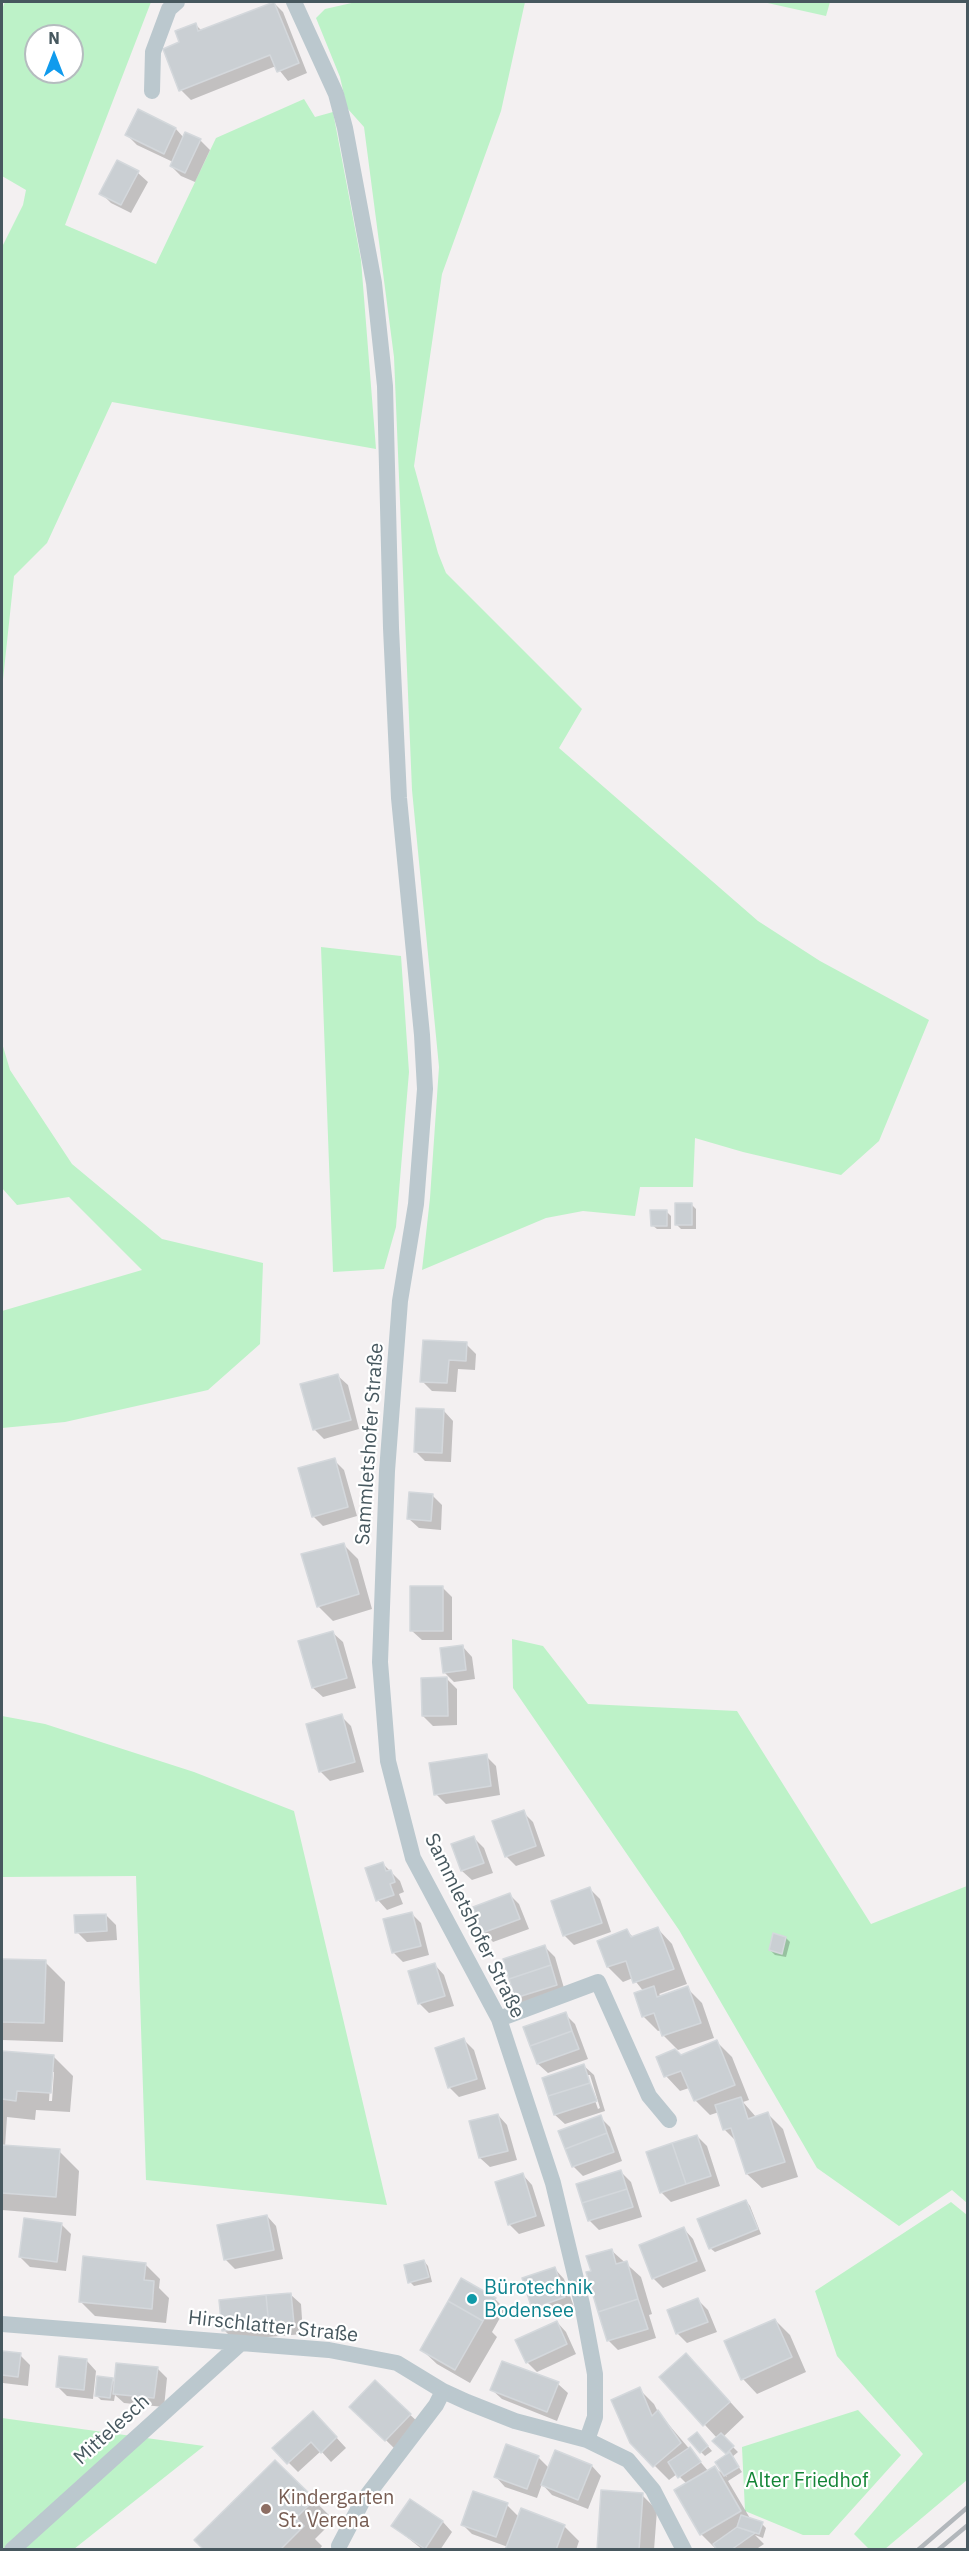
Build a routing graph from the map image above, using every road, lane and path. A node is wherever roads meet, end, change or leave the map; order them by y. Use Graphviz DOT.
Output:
graph roads {
  1 [pos="177,2"];
  2 [pos="294,2"];
  3 [pos="152,91"];
  4 [pos="499,2019"];
  5 [pos="669,2120"];
  6 [pos="2,2324"];
  7 [pos="241,2343"];
  8 [pos="444,2391"];
  9 [pos="586,2440"];
  10 [pos="339,2546"];
  11 [pos="12,2550"];
  12 [pos="684,2550"];
  1 -- 3 [label="street"];
  2 -- 4 [label="street, Sammletshofer Straße"];
  4 -- 5 [label="street"];
  4 -- 9 [label="street, Sammletshofer Straße"];
  6 -- 7 [label="street, Hirschlatter Straße"];
  7 -- 8 [label="street, Hirschlatter Straße"];
  7 -- 11 [label="street, Mittelesch"];
  8 -- 9 [label="street, Hirschlatter Straße"];
  8 -- 10 [label="street"];
  9 -- 12 [label="street, Hirschlatter Straße"];
}
